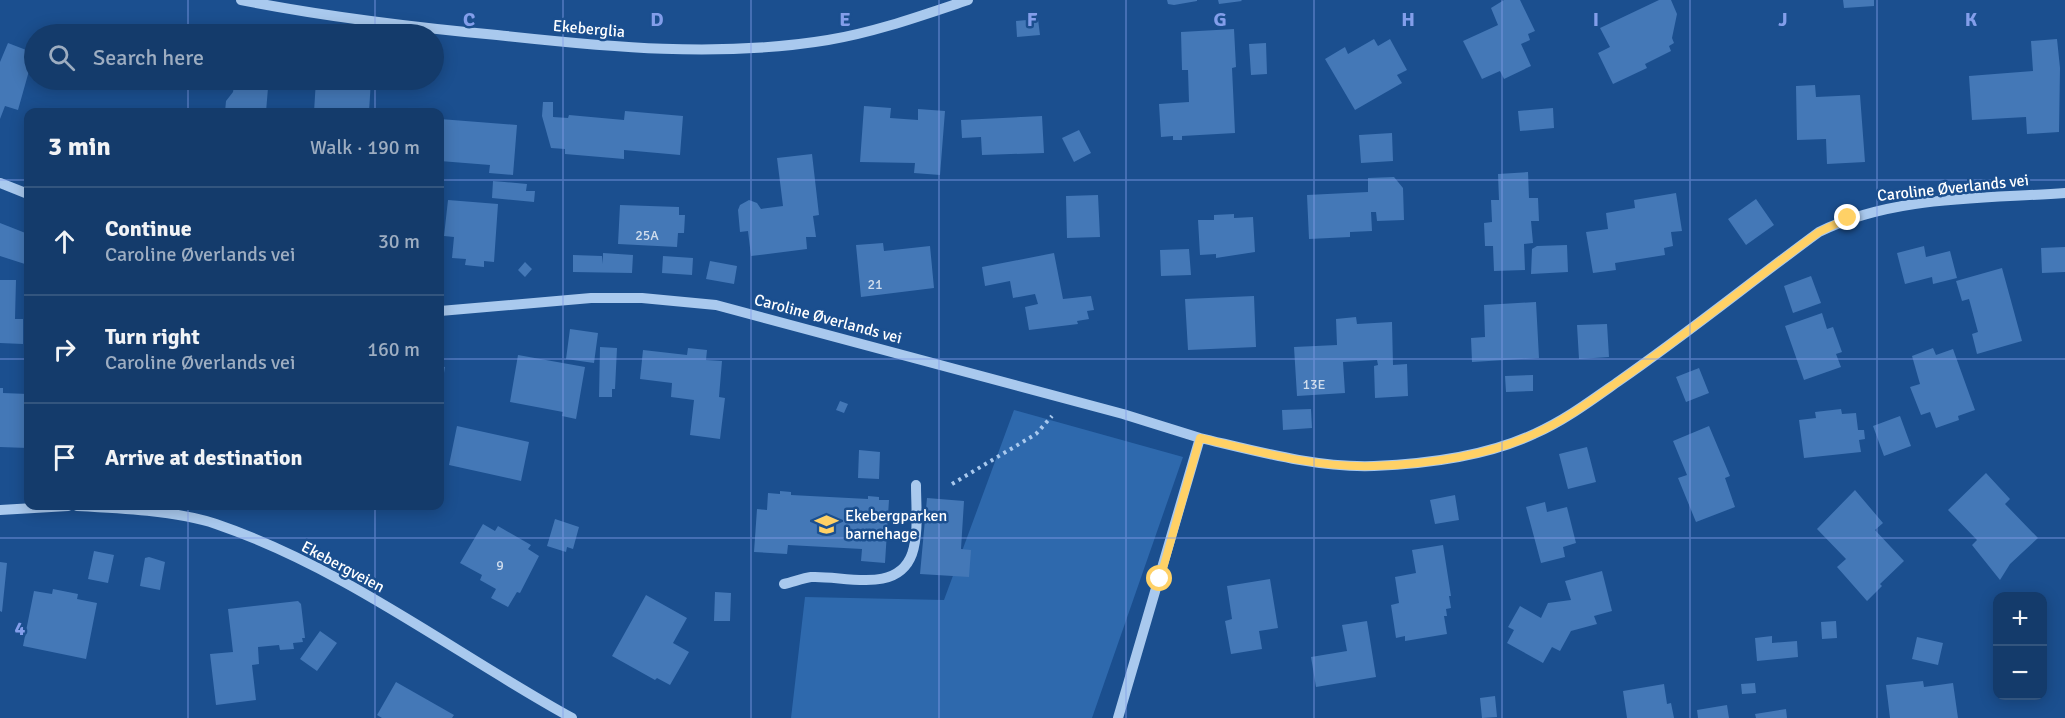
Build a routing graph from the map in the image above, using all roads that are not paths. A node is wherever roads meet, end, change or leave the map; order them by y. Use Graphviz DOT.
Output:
graph roads {
  1 [pos="241,0"];
  2 [pos="968,0"];
  3 [pos="385,24"];
  4 [pos="444,30"];
  5 [pos="0,183"];
  6 [pos="24,192"];
  7 [pos="2065,193"];
  8 [pos="444,311"];
  9 [pos="1200,438"];
  10 [pos="916,485"];
  11 [pos="24,509"];
  12 [pos="0,510"];
  13 [pos="138,510"];
  14 [pos="784,584"];
  15 [pos="572,718"];
  16 [pos="1118,718"];
  1 -- 3 [label="street, Ekeberglia"];
  2 -- 4 [label="street, Ekeberglia"];
  5 -- 6 [label="street"];
  7 -- 9 [label="street, Caroline Øverlands vei"];
  8 -- 9 [label="street, Caroline Øverlands vei"];
  9 -- 16 [label="street"];
  10 -- 14 [label="street"];
  11 -- 12 [label="street"];
  13 -- 15 [label="street, Ekebergveien"];
}
